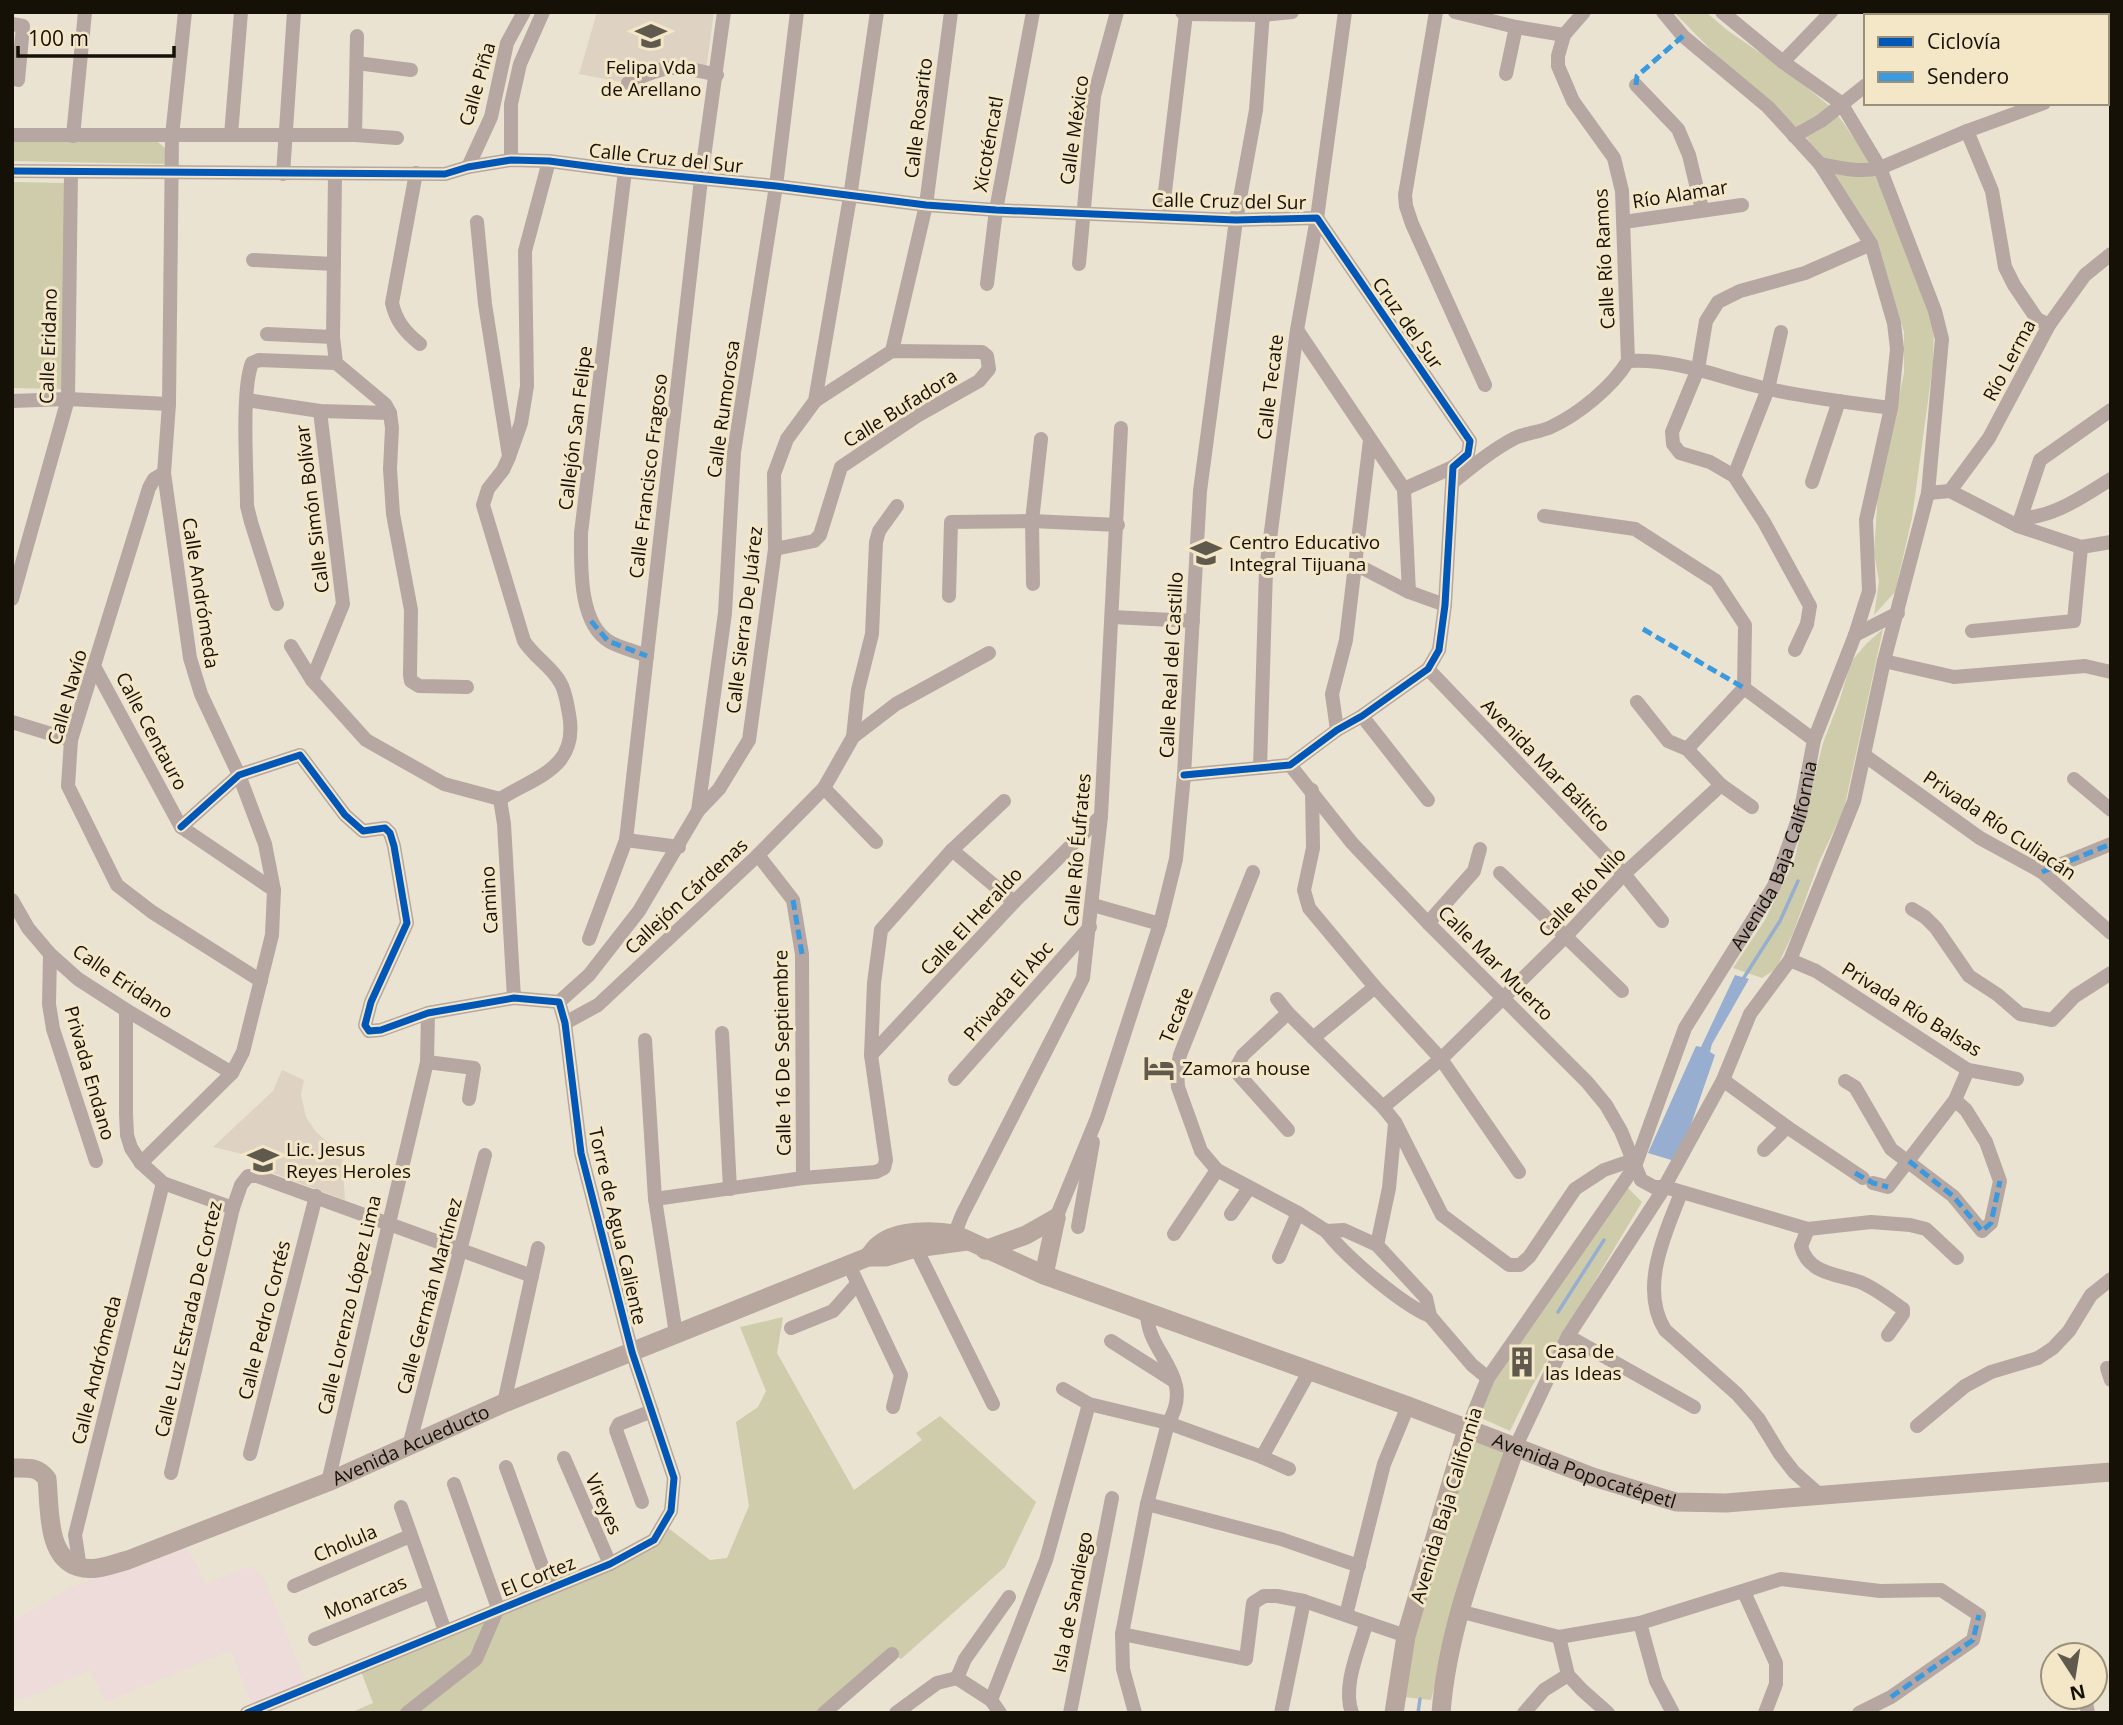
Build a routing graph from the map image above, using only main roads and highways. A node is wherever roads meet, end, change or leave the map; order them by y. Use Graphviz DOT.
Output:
graph roads {
  1 [pos="957,1240"];
  2 [pos="985,1250"];
  3 [pos="868,1257"];
  4 [pos="1044,1275"];
  5 [pos="1467,1429"];
  6 [pos="1515,1448"];
  7 [pos="12,1468"];
  8 [pos="2111,1472"];
  9 [pos="1394,1713"];
  10 [pos="1441,1713"];
  1 -- 2 [label="main road, Avenida Acueducto"];
  1 -- 3 [label="main road, Avenida Acueducto"];
  1 -- 3 [label="main road, Avenida Acueducto"];
  2 -- 4 [label="main road, Avenida Acueducto"];
  2 -- 4 [label="main road"];
  3 -- 7 [label="main road, Avenida Acueducto"];
  4 -- 5 [label="main road, Avenida Popocatépetl"];
  5 -- 6 [label="main road, Avenida Popocatépetl"];
  5 -- 9 [label="main road, Avenida Baja California"];
  6 -- 8 [label="main road, Avenida Popocatépetl"];
  6 -- 10 [label="main road"];
}
